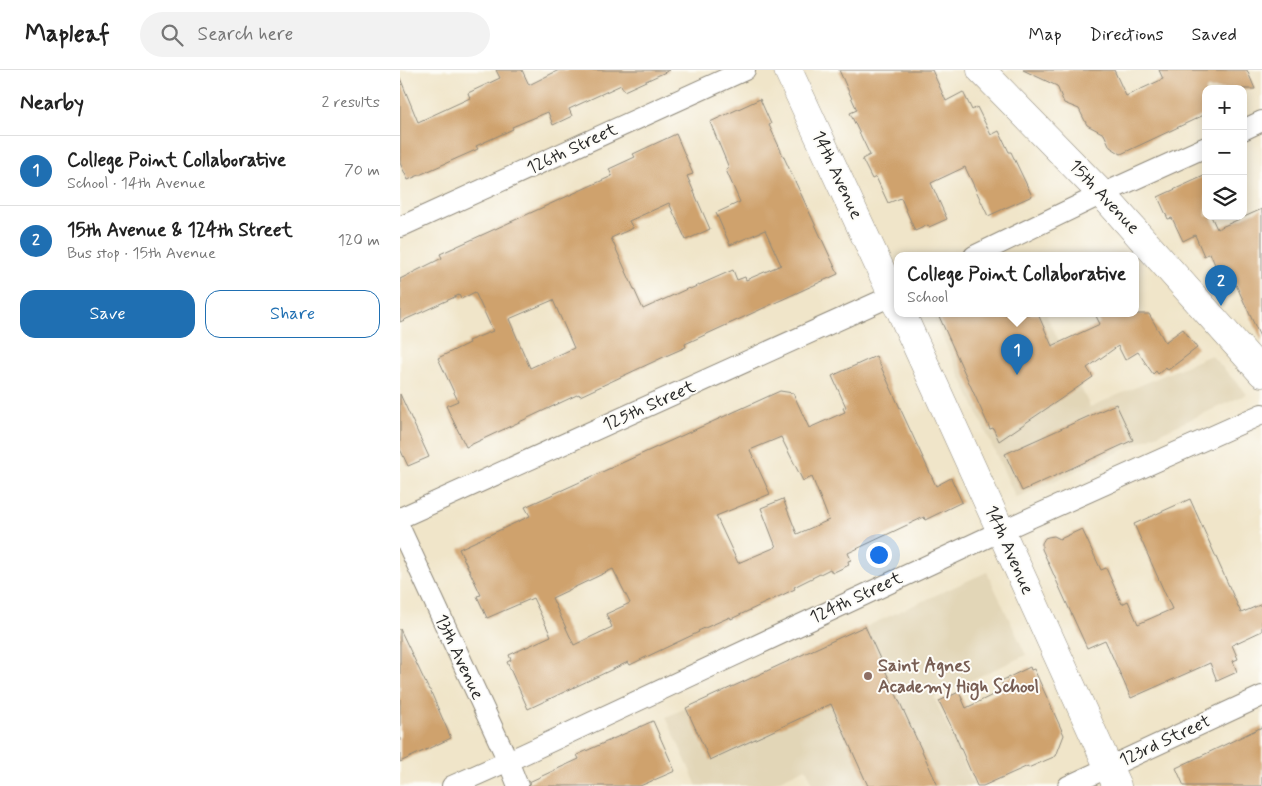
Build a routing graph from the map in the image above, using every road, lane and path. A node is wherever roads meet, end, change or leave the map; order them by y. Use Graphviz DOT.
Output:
graph roads {
  1 [pos="745,70"];
  2 [pos="788,70"];
  3 [pos="981,70"];
  4 [pos="1262,121"];
  5 [pos="1247,128"];
  6 [pos="1202,149"];
  7 [pos="1102,194"];
  8 [pos="400,227"];
  9 [pos="982,252"];
  10 [pos="894,294"];
  11 [pos="894,304"];
  12 [pos="905,317"];
  13 [pos="1262,373"];
  14 [pos="1262,414"];
  15 [pos="400,518"];
  16 [pos="400,528"];
  17 [pos="1001,531"];
  18 [pos="1262,696"];
  19 [pos="508,761"];
  20 [pos="1113,777"];
  21 [pos="452,786"];
  22 [pos="518,786"];
  23 [pos="1068,786"];
  1 -- 8 [label="street, 126th Street"];
  2 -- 10 [label="street, 14th Avenue"];
  3 -- 7 [label="street, 15th Avenue"];
  4 -- 5 [label="street"];
  6 -- 7 [label="street"];
  7 -- 9 [label="street"];
  7 -- 13 [label="street, 15th Avenue"];
  11 -- 15 [label="street, 125th Street"];
  12 -- 17 [label="street, 14th Avenue"];
  14 -- 17 [label="street, 124th Street"];
  16 -- 19 [label="street, 13th Avenue"];
  17 -- 19 [label="street, 124th Street"];
  17 -- 20 [label="street, 14th Avenue"];
  18 -- 20 [label="street, 123rd Street"];
  19 -- 21 [label="street, 124th Street"];
  19 -- 22 [label="street, 13th Avenue"];
  20 -- 23 [label="street, 123rd Street"];
}
